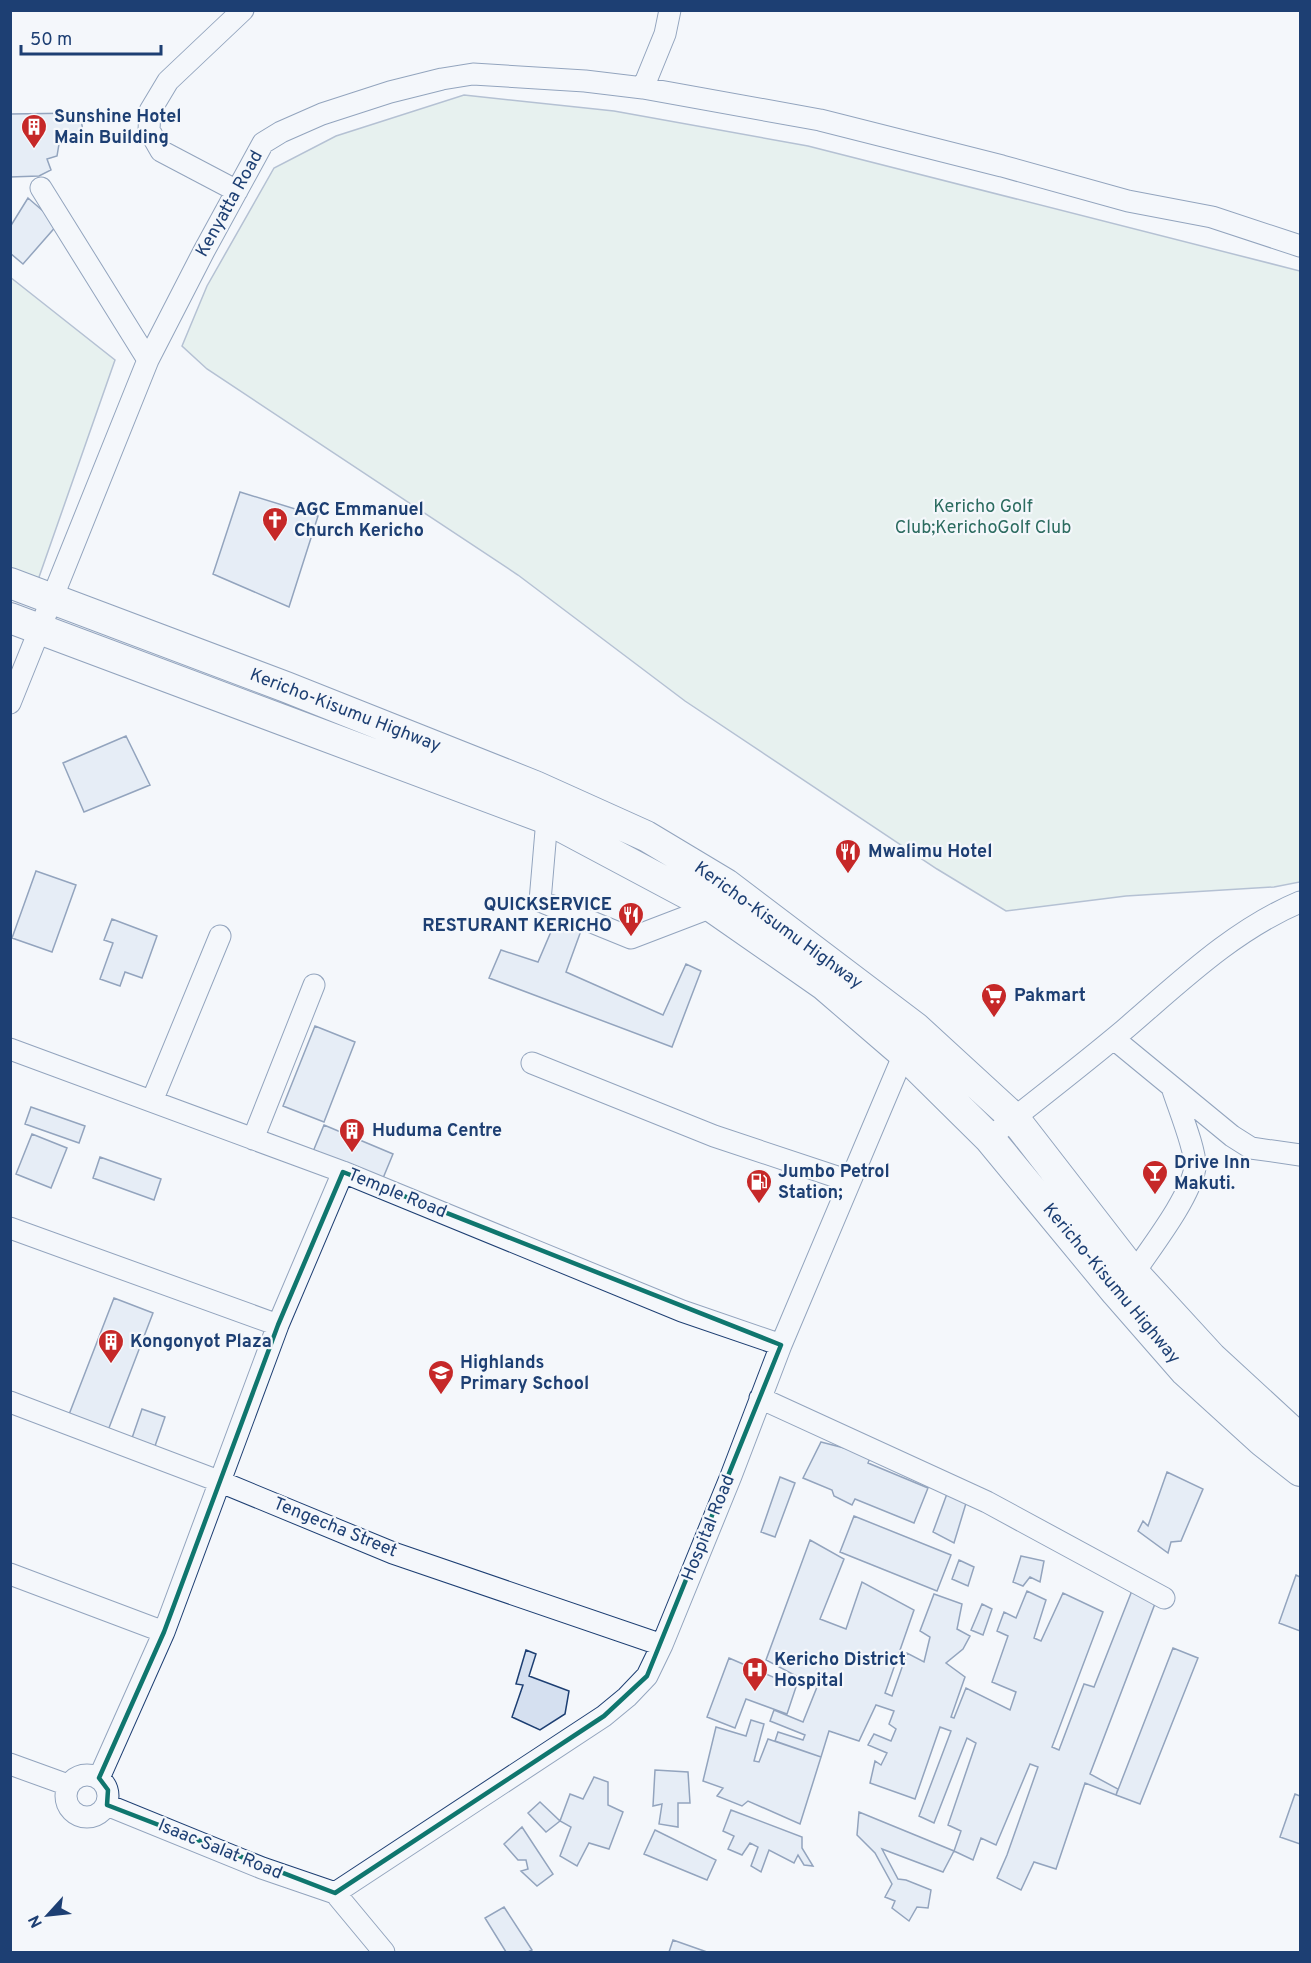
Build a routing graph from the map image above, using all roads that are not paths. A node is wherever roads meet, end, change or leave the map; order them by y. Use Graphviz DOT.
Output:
graph roads {
  1 [pos="243,10"];
  2 [pos="670,10"];
  3 [pos="643,88"];
  4 [pos="41,188"];
  5 [pos="237,191"];
  6 [pos="1300,246"];
  7 [pos="148,360"];
  8 [pos="10,583"];
  9 [pos="53,599"];
  10 [pos="10,618"];
  11 [pos="40,629"];
  12 [pos="10,703"];
  13 [pos="547,819"];
  14 [pos="1300,902"];
  15 [pos="712,907"];
  16 [pos="220,936"];
  17 [pos="314,985"];
  18 [pos="1114,1039"];
  19 [pos="909,1040"];
  20 [pos="10,1049"];
  21 [pos="532,1063"];
  22 [pos="1172,1087"];
  23 [pos="152,1101"];
  24 [pos="1014,1118"];
  25 [pos="989,1138"];
  26 [pos="253,1139"];
  27 [pos="1300,1155"];
  28 [pos="343,1172"];
  29 [pos="849,1181"];
  30 [pos="10,1228"];
  31 [pos="1134,1273"];
  32 [pos="278,1325"];
  33 [pos="781,1345"];
  34 [pos="760,1398"];
  35 [pos="10,1402"];
  36 [pos="1300,1439"];
  37 [pos="1300,1471"];
  38 [pos="221,1482"];
  39 [pos="10,1574"];
  40 [pos="1164,1598"];
  41 [pos="164,1632"];
  42 [pos="662,1645"];
  43 [pos="10,1764"];
  44 [pos="99,1778"];
  45 [pos="68,1785"];
  46 [pos="107,1805"];
  47 [pos="335,1893"];
  48 [pos="384,1953"];
  1 -- 5 [label="street"];
  2 -- 3 [label="street"];
  3 -- 5 [label="street, Kenyatta Road"];
  3 -- 6 [label="street, Kenyatta Road"];
  4 -- 7 [label="street"];
  5 -- 7 [label="street, Kenyatta Road"];
  7 -- 9 [label="street, Kenyatta Road"];
  8 -- 9 [label="highway, Kericho-Kisumu Highway"];
  9 -- 11 [label="street, Kenyatta Road"];
  9 -- 19 [label="highway, Kericho-Kisumu Highway"];
  10 -- 11 [label="highway, Kericho-Kisumu Highway"];
  11 -- 12 [label="street, Kenyatta Road"];
  11 -- 13 [label="highway, Kericho-Kisumu Highway"];
  13 -- 15 [label="highway, Kericho-Kisumu Highway"];
  13 -- 15 [label="street"];
  14 -- 18 [label="street"];
  15 -- 19 [label="highway, Kericho-Kisumu Highway"];
  16 -- 23 [label="street"];
  17 -- 26 [label="street"];
  18 -- 22 [label="street"];
  18 -- 24 [label="street"];
  19 -- 24 [label="highway, Kericho-Kisumu Highway"];
  19 -- 25 [label="highway, Kericho-Kisumu Highway"];
  19 -- 29 [label="street, Hospital Road"];
  20 -- 23 [label="street, Temple Road"];
  21 -- 29 [label="street"];
  22 -- 27 [label="street"];
  22 -- 31 [label="street"];
  23 -- 26 [label="street, Temple Road"];
  24 -- 25 [label="street"];
  24 -- 31 [label="highway, Kericho-Kisumu Highway"];
  25 -- 37 [label="highway, Kericho-Kisumu Highway"];
  26 -- 28 [label="street, Temple Road"];
  28 -- 32 [label="street"];
  28 -- 33 [label="street, Temple Road"];
  29 -- 33 [label="street, Hospital Road"];
  30 -- 32 [label="street"];
  31 -- 36 [label="highway, Kericho-Kisumu Highway"];
  32 -- 38 [label="street"];
  33 -- 34 [label="street, Hospital Road"];
  34 -- 40 [label="street"];
  34 -- 42 [label="street, Hospital Road"];
  35 -- 38 [label="street, Tengecha Street"];
  38 -- 41 [label="street"];
  38 -- 42 [label="street, Tengecha Street"];
  39 -- 41 [label="street"];
  41 -- 44 [label="street"];
  42 -- 47 [label="street, Hospital Road"];
  43 -- 45 [label="street"];
  44 -- 45 [label="street"];
  44 -- 46 [label="street"];
  45 -- 46 [label="street"];
  46 -- 47 [label="street, Isaac Salat Road"];
  47 -- 48 [label="street"];
}
